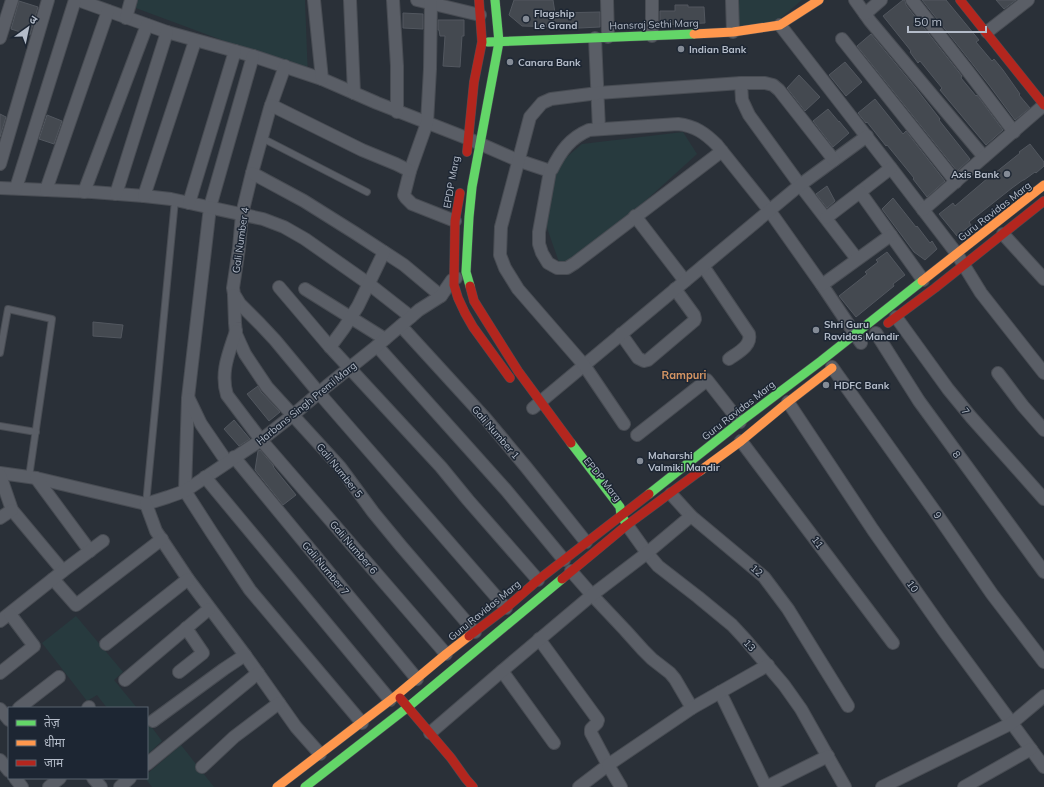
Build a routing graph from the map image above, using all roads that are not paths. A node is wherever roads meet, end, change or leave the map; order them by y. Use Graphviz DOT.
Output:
graph roads {
  1 [pos="12,0"];
  2 [pos="48,0"];
  3 [pos="75,0"];
  4 [pos="131,0"];
  5 [pos="314,0"];
  6 [pos="350,0"];
  7 [pos="392,0"];
  8 [pos="417,0"];
  9 [pos="479,0"];
  10 [pos="495,0"];
  11 [pos="607,0"];
  12 [pos="652,0"];
  13 [pos="732,0"];
  14 [pos="854,0"];
  15 [pos="881,0"];
  16 [pos="912,0"];
  17 [pos="960,0"];
  18 [pos="1028,0"];
  19 [pos="86,1"];
  20 [pos="431,2"];
  21 [pos="811,2"];
  22 [pos="108,11"];
  23 [pos="865,14"];
  24 [pos="480,15"];
  25 [pos="126,18"];
  26 [pos="147,25"];
  27 [pos="780,25"];
  28 [pos="167,32"];
  29 [pos="733,32"];
  30 [pos="987,32"];
  31 [pos="652,36"];
  32 [pos="608,37"];
  33 [pos="0,38"];
  34 [pos="595,38"];
  35 [pos="842,39"];
  36 [pos="195,41"];
  37 [pos="482,42"];
  38 [pos="499,42"];
  39 [pos="235,51"];
  40 [pos="253,56"];
  41 [pos="285,66"];
  42 [pos="322,79"];
  43 [pos="741,83"];
  44 [pos="354,93"];
  45 [pos="598,93"];
  46 [pos="271,105"];
  47 [pos="1044,105"];
  48 [pos="397,112"];
  49 [pos="427,123"];
  50 [pos="600,129"];
  51 [pos="1014,132"];
  52 [pos="867,136"];
  53 [pos="262,138"];
  54 [pos="475,142"];
  55 [pos="722,151"];
  56 [pos="984,157"];
  57 [pos="518,160"];
  58 [pos="834,160"];
  59 [pos="466,162"];
  60 [pos="0,164"];
  61 [pos="891,168"];
  62 [pos="410,171"];
  63 [pos="550,171"];
  64 [pos="252,173"];
  65 [pos="956,182"];
  66 [pos="462,184"];
  67 [pos="800,185"];
  68 [pos="1044,185"];
  69 [pos="0,188"];
  70 [pos="16,188"];
  71 [pos="46,190"];
  72 [pos="84,192"];
  73 [pos="367,192"];
  74 [pos="860,192"];
  75 [pos="116,194"];
  76 [pos="144,196"];
  77 [pos="175,200"];
  78 [pos="1044,201"];
  79 [pos="189,203"];
  80 [pos="210,207"];
  81 [pos="769,210"];
  82 [pos="923,210"];
  83 [pos="242,214"];
  84 [pos="635,216"];
  85 [pos="826,218"];
  86 [pos="455,221"];
  87 [pos="1003,234"];
  88 [pos="891,235"];
  89 [pos="384,252"];
  90 [pos="957,254"];
  91 [pos="857,259"];
  92 [pos="702,266"];
  93 [pos="964,266"];
  94 [pos="466,272"];
  95 [pos="1044,279"];
  96 [pos="452,280"];
  97 [pos="923,280"];
  98 [pos="685,281"];
  99 [pos="369,284"];
  100 [pos="822,285"];
  101 [pos="279,286"];
  102 [pos="305,289"];
  103 [pos="675,289"];
  104 [pos="234,294"];
  105 [pos="441,296"];
  106 [pos="351,317"];
  107 [pos="411,317"];
  108 [pos="896,317"];
  109 [pos="401,326"];
  110 [pos="236,331"];
  111 [pos="876,333"];
  112 [pos="621,334"];
  113 [pos="857,341"];
  114 [pos="381,342"];
  115 [pos="330,347"];
  116 [pos="0,354"];
  117 [pos="729,359"];
  118 [pos="584,365"];
  119 [pos="835,365"];
  120 [pos="349,368"];
  121 [pos="998,373"];
  122 [pos="1044,373"];
  123 [pos="516,386"];
  124 [pos="317,390"];
  125 [pos="188,398"];
  126 [pos="788,402"];
  127 [pos="534,405"];
  128 [pos="293,415"];
  129 [pos="740,422"];
  130 [pos="624,424"];
  131 [pos="0,426"];
  132 [pos="1044,430"];
  133 [pos="36,432"];
  134 [pos="552,432"];
  135 [pos="637,435"];
  136 [pos="261,440"];
  137 [pos="741,441"];
  138 [pos="231,460"];
  139 [pos="0,474"];
  140 [pos="205,477"];
  141 [pos="33,478"];
  142 [pos="185,491"];
  143 [pos="671,494"];
  144 [pos="1044,499"];
  145 [pos="146,504"];
  146 [pos="12,510"];
  147 [pos="621,515"];
  148 [pos="691,516"];
  149 [pos="0,518"];
  150 [pos="627,525"];
  151 [pos="162,539"];
  152 [pos="102,541"];
  153 [pos="586,542"];
  154 [pos="90,551"];
  155 [pos="647,553"];
  156 [pos="564,560"];
  157 [pos="63,571"];
  158 [pos="571,571"];
  159 [pos="1044,572"];
  160 [pos="53,579"];
  161 [pos="188,579"];
  162 [pos="538,580"];
  163 [pos="592,595"];
  164 [pos="506,608"];
  165 [pos="209,609"];
  166 [pos="10,614"];
  167 [pos="0,621"];
  168 [pos="186,628"];
  169 [pos="475,632"];
  170 [pos="539,639"];
  171 [pos="893,643"];
  172 [pos="106,644"];
  173 [pos="446,654"];
  174 [pos="245,655"];
  175 [pos="1044,662"];
  176 [pos="768,665"];
  177 [pos="502,671"];
  178 [pos="179,672"];
  179 [pos="0,673"];
  180 [pos="258,673"];
  181 [pos="59,677"];
  182 [pos="417,679"];
  183 [pos="125,680"];
  184 [pos="720,692"];
  185 [pos="1044,696"];
  186 [pos="393,697"];
  187 [pos="279,703"];
  188 [pos="848,706"];
  189 [pos="20,707"];
  190 [pos="408,707"];
  191 [pos="692,708"];
  192 [pos="153,721"];
  193 [pos="362,723"];
  194 [pos="1012,723"];
  195 [pos="430,734"];
  196 [pos="554,743"];
  197 [pos="1031,750"];
  198 [pos="320,754"];
  199 [pos="828,756"];
  200 [pos="451,758"];
  201 [pos="148,763"];
  202 [pos="608,765"];
  203 [pos="202,767"];
  204 [pos="1044,767"];
  205 [pos="16,779"];
  206 [pos="59,779"];
  207 [pos="94,779"];
  208 [pos="129,779"];
  209 [pos="22,787"];
  210 [pos="49,787"];
  211 [pos="101,787"];
  212 [pos="120,787"];
  213 [pos="278,787"];
  214 [pos="305,787"];
  215 [pos="473,787"];
  216 [pos="483,787"];
  217 [pos="579,787"];
  218 [pos="621,787"];
  219 [pos="766,787"];
  220 [pos="845,787"];
  221 [pos="882,787"];
  222 [pos="964,787"];
  1 -- 33 [label="street"];
  2 -- 60 [label="street"];
  3 -- 70 [label="street"];
  4 -- 25 [label="street"];
  5 -- 42 [label="street"];
  6 -- 44 [label="street"];
  7 -- 48 [label="street"];
  8 -- 20 [label="street"];
  9 -- 24 [label="main road, EPDP Marg"];
  10 -- 38 [label="main road, EPDP Marg"];
  11 -- 32 [label="street"];
  12 -- 31 [label="street"];
  13 -- 29 [label="street"];
  14 -- 23 [label="street"];
  15 -- 23 [label="street"];
  16 -- 51 [label="street"];
  17 -- 30 [label="main road"];
  18 -- 30 [label="street"];
  19 -- 22 [label="street"];
  20 -- 24 [label="street"];
  20 -- 49 [label="street"];
  21 -- 27 [label="main road, Hansraj Sethi Marg"];
  22 -- 25 [label="street"];
  22 -- 71 [label="street"];
  23 -- 56 [label="street"];
  24 -- 37 [label="main road, EPDP Marg"];
  25 -- 26 [label="street"];
  26 -- 28 [label="street"];
  26 -- 72 [label="street"];
  27 -- 29 [label="main road, Hansraj Sethi Marg"];
  27 -- 52 [label="street"];
  28 -- 36 [label="street"];
  28 -- 75 [label="street"];
  29 -- 31 [label="main road, Hansraj Sethi Marg"];
  30 -- 47 [label="main road"];
  31 -- 32 [label="main road, Hansraj Sethi Marg"];
  32 -- 34 [label="main road, Hansraj Sethi Marg"];
  34 -- 38 [label="main road, Hansraj Sethi Marg"];
  34 -- 45 [label="street"];
  35 -- 65 [label="street"];
  36 -- 39 [label="street"];
  36 -- 76 [label="street"];
  37 -- 38 [label="main road, Hansraj Sethi Marg"];
  37 -- 54 [label="main road, EPDP Marg"];
  38 -- 54 [label="main road, EPDP Marg"];
  39 -- 40 [label="street"];
  39 -- 79 [label="street"];
  40 -- 41 [label="street"];
  40 -- 80 [label="street"];
  41 -- 42 [label="street"];
  41 -- 46 [label="street, Gali Number 4"];
  42 -- 44 [label="street"];
  43 -- 45 [label="street"];
  43 -- 58 [label="street"];
  43 -- 67 [label="street"];
  44 -- 48 [label="street"];
  45 -- 50 [label="street"];
  45 -- 57 [label="street"];
  46 -- 53 [label="street, Gali Number 4"];
  46 -- 62 [label="street"];
  47 -- 51 [label="street"];
  48 -- 49 [label="street"];
  49 -- 54 [label="street"];
  49 -- 62 [label="street"];
  50 -- 55 [label="street"];
  50 -- 63 [label="street"];
  51 -- 56 [label="street"];
  52 -- 58 [label="street"];
  52 -- 61 [label="street"];
  53 -- 64 [label="street, Gali Number 4"];
  53 -- 73 [label="lane"];
  54 -- 57 [label="street"];
  54 -- 59 [label="main road, EPDP Marg"];
  54 -- 94 [label="main road, EPDP Marg"];
  55 -- 81 [label="street"];
  55 -- 84 [label="street"];
  56 -- 65 [label="street"];
  57 -- 63 [label="street"];
  57 -- 118 [label="street"];
  58 -- 67 [label="street"];
  61 -- 74 [label="street"];
  61 -- 82 [label="street"];
  62 -- 86 [label="street"];
  63 -- 84 [label="street"];
  64 -- 83 [label="street, Gali Number 4"];
  64 -- 89 [label="street"];
  65 -- 82 [label="street"];
  66 -- 86 [label="main road, EPDP Marg"];
  67 -- 81 [label="street"];
  67 -- 85 [label="street"];
  68 -- 90 [label="main road, Guru Ravidas Marg"];
  69 -- 70 [label="street"];
  70 -- 71 [label="street"];
  71 -- 72 [label="street"];
  72 -- 75 [label="street"];
  74 -- 85 [label="street"];
  74 -- 88 [label="street"];
  75 -- 76 [label="street"];
  76 -- 77 [label="street"];
  77 -- 79 [label="street"];
  77 -- 145 [label="lane"];
  78 -- 87 [label="main road, Guru Ravidas Marg"];
  79 -- 80 [label="street"];
  80 -- 83 [label="street"];
  80 -- 125 [label="street"];
  81 -- 92 [label="street"];
  81 -- 100 [label="street"];
  82 -- 90 [label="street"];
  83 -- 99 [label="street"];
  83 -- 104 [label="street, Gali Number 4"];
  84 -- 98 [label="street"];
  85 -- 91 [label="street"];
  86 -- 96 [label="main road, EPDP Marg"];
  87 -- 93 [label="main road, Guru Ravidas Marg"];
  87 -- 95 [label="street"];
  88 -- 91 [label="street"];
  88 -- 97 [label="street"];
  89 -- 99 [label="street"];
  89 -- 105 [label="street"];
  90 -- 93 [label="street"];
  90 -- 97 [label="main road, Guru Ravidas Marg"];
  91 -- 100 [label="street"];
  92 -- 98 [label="street"];
  92 -- 117 [label="street"];
  93 -- 108 [label="main road, Guru Ravidas Marg"];
  93 -- 122 [label="street"];
  94 -- 96 [label="street"];
  94 -- 127 [label="main road, EPDP Marg"];
  96 -- 105 [label="street, Harbans Singh Premi Marg"];
  96 -- 123 [label="main road, EPDP Marg"];
  97 -- 113 [label="main road, Guru Ravidas Marg"];
  98 -- 103 [label="street"];
  99 -- 106 [label="street"];
  99 -- 107 [label="street"];
  100 -- 113 [label="street"];
  101 -- 115 [label="street"];
  102 -- 106 [label="street"];
  103 -- 112 [label="street"];
  103 -- 112 [label="street"];
  104 -- 110 [label="street, Gali Number 5"];
  104 -- 124 [label="street"];
  105 -- 107 [label="street, Harbans Singh Premi Marg"];
  106 -- 114 [label="street"];
  106 -- 115 [label="street"];
  107 -- 109 [label="street, Harbans Singh Premi Marg"];
  108 -- 111 [label="main road, Guru Ravidas Marg"];
  108 -- 144 [label="street, 7"];
  109 -- 114 [label="street, Harbans Singh Premi Marg"];
  109 -- 153 [label="street, Gali Number 1"];
  110 -- 128 [label="street, Gali Number 5"];
  110 -- 136 [label="street, Gali Number 6"];
  111 -- 113 [label="main road, Guru Ravidas Marg"];
  111 -- 159 [label="street, 8"];
  112 -- 118 [label="street"];
  113 -- 129 [label="main road, Guru Ravidas Marg"];
  114 -- 120 [label="street, Harbans Singh Premi Marg"];
  114 -- 156 [label="street"];
  115 -- 120 [label="street"];
  116 -- 133 [label="lane"];
  118 -- 127 [label="street"];
  118 -- 130 [label="street"];
  119 -- 126 [label="main road"];
  119 -- 175 [label="street, 9"];
  120 -- 124 [label="street, Harbans Singh Premi Marg"];
  120 -- 162 [label="street"];
  121 -- 132 [label="street"];
  124 -- 128 [label="street, Harbans Singh Premi Marg"];
  124 -- 164 [label="street"];
  125 -- 138 [label="street, Gali Number 7"];
  125 -- 142 [label="street"];
  126 -- 137 [label="main road"];
  126 -- 194 [label="street, 10"];
  127 -- 147 [label="main road, EPDP Marg"];
  128 -- 136 [label="street, Harbans Singh Premi Marg"];
  128 -- 169 [label="street, Gali Number 5"];
  129 -- 135 [label="street"];
  129 -- 147 [label="main road, Guru Ravidas Marg"];
  131 -- 133 [label="lane"];
  133 -- 141 [label="lane"];
  134 -- 147 [label="main road, EPDP Marg"];
  136 -- 138 [label="street, Harbans Singh Premi Marg"];
  136 -- 173 [label="street, Gali Number 6"];
  137 -- 143 [label="main road"];
  137 -- 171 [label="street, 11"];
  138 -- 140 [label="street, Harbans Singh Premi Marg"];
  138 -- 182 [label="street, Gali Number 7"];
  139 -- 141 [label="street"];
  139 -- 146 [label="street"];
  140 -- 142 [label="street, Harbans Singh Premi Marg"];
  140 -- 186 [label="street"];
  141 -- 145 [label="street"];
  141 -- 154 [label="street"];
  142 -- 145 [label="street, Harbans Singh Premi Marg"];
  142 -- 193 [label="street"];
  143 -- 148 [label="street, 12"];
  143 -- 150 [label="main road"];
  145 -- 151 [label="street"];
  146 -- 149 [label="street"];
  146 -- 157 [label="street"];
  147 -- 150 [label="main road"];
  147 -- 153 [label="main road, Guru Ravidas Marg"];
  148 -- 155 [label="street"];
  148 -- 188 [label="street, 12"];
  150 -- 155 [label="street, 13"];
  150 -- 158 [label="main road"];
  151 -- 160 [label="street"];
  151 -- 161 [label="street"];
  152 -- 154 [label="street"];
  153 -- 156 [label="main road, Guru Ravidas Marg"];
  154 -- 157 [label="street"];
  155 -- 163 [label="street"];
  155 -- 176 [label="street, 13"];
  156 -- 162 [label="main road, Guru Ravidas Marg"];
  157 -- 160 [label="street"];
  158 -- 163 [label="street"];
  158 -- 190 [label="main road"];
  160 -- 166 [label="street"];
  161 -- 165 [label="street"];
  161 -- 172 [label="street"];
  162 -- 164 [label="main road, Guru Ravidas Marg"];
  163 -- 170 [label="street"];
  163 -- 191 [label="street"];
  164 -- 169 [label="main road, Guru Ravidas Marg"];
  165 -- 168 [label="street"];
  165 -- 174 [label="street"];
  166 -- 167 [label="street"];
  166 -- 179 [label="street"];
  168 -- 178 [label="street"];
  168 -- 183 [label="street"];
  169 -- 173 [label="main road, Guru Ravidas Marg"];
  170 -- 177 [label="street"];
  170 -- 202 [label="street"];
  173 -- 182 [label="main road, Guru Ravidas Marg"];
  174 -- 180 [label="street"];
  174 -- 192 [label="street"];
  176 -- 184 [label="street"];
  176 -- 199 [label="street, 13"];
  177 -- 195 [label="street"];
  177 -- 196 [label="street"];
  180 -- 187 [label="street"];
  180 -- 201 [label="street"];
  181 -- 189 [label="street"];
  182 -- 186 [label="main road, Guru Ravidas Marg"];
  184 -- 191 [label="street"];
  184 -- 219 [label="street"];
  185 -- 194 [label="street"];
  186 -- 190 [label="main road"];
  186 -- 193 [label="main road, Guru Ravidas Marg"];
  187 -- 198 [label="street"];
  187 -- 203 [label="street"];
  190 -- 195 [label="main road"];
  190 -- 214 [label="main road"];
  191 -- 202 [label="street"];
  193 -- 198 [label="main road, Guru Ravidas Marg"];
  194 -- 197 [label="street, 10"];
  194 -- 221 [label="street"];
  195 -- 200 [label="main road"];
  197 -- 204 [label="street, 10"];
  197 -- 222 [label="street"];
  198 -- 213 [label="main road, Guru Ravidas Marg"];
  199 -- 219 [label="street"];
  199 -- 220 [label="street, 13"];
  200 -- 215 [label="main road"];
  200 -- 216 [label="main road"];
  202 -- 217 [label="street"];
  202 -- 218 [label="street"];
  205 -- 209 [label="street"];
  206 -- 210 [label="street"];
  207 -- 211 [label="street"];
  208 -- 212 [label="street"];
}
